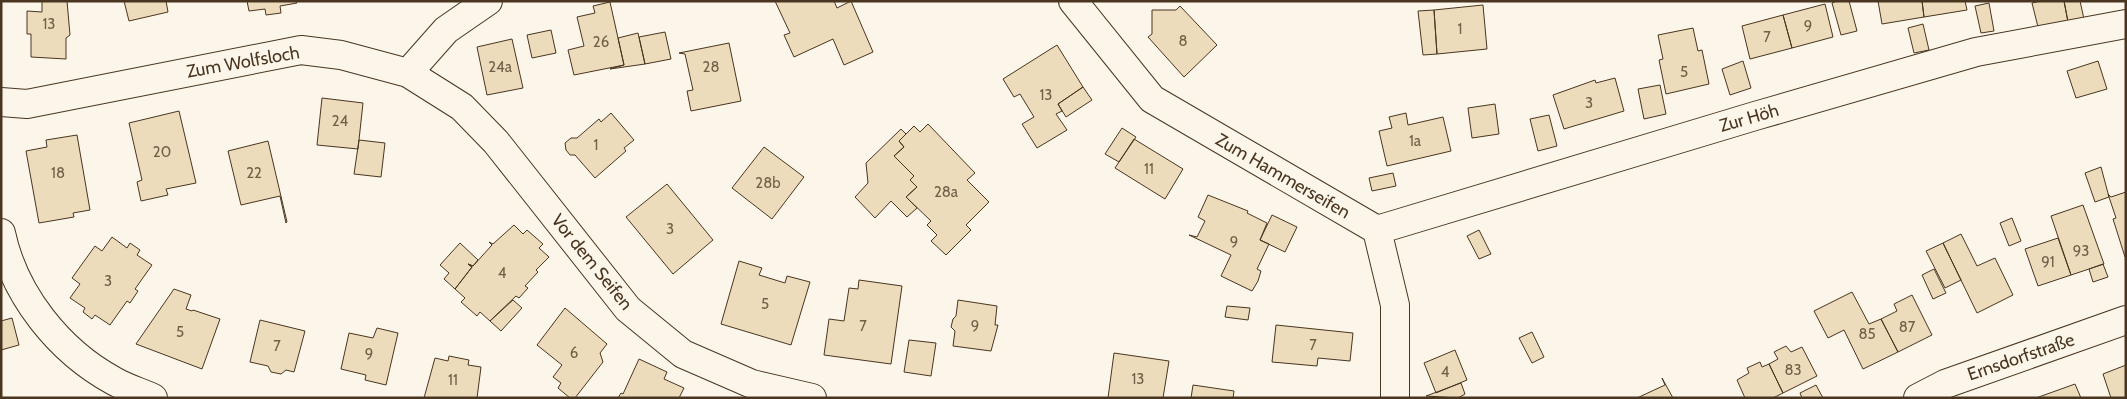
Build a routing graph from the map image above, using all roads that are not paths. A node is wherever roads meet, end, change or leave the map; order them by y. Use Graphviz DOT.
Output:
graph roads {
  1 [pos="488,1"];
  2 [pos="1073,1"];
  3 [pos="2126,24"];
  4 [pos="408,73"];
  5 [pos="1,102"];
  6 [pos="1376,230"];
  7 [pos="1,233"];
  8 [pos="2126,320"];
  9 [pos="152,398"];
  10 [pos="812,398"];
  11 [pos="1395,398"];
  12 [pos="1918,398"];
  1 -- 4 [label="street"];
  2 -- 6 [label="street, Zum Hammerseifen"];
  3 -- 6 [label="street, Zur Höh"];
  4 -- 5 [label="street, Zum Wolfsloch"];
  4 -- 10 [label="street, Vor dem Seifen"];
  6 -- 11 [label="street"];
  7 -- 9 [label="street"];
  8 -- 12 [label="street, Ernsdorfstraße"];
}
